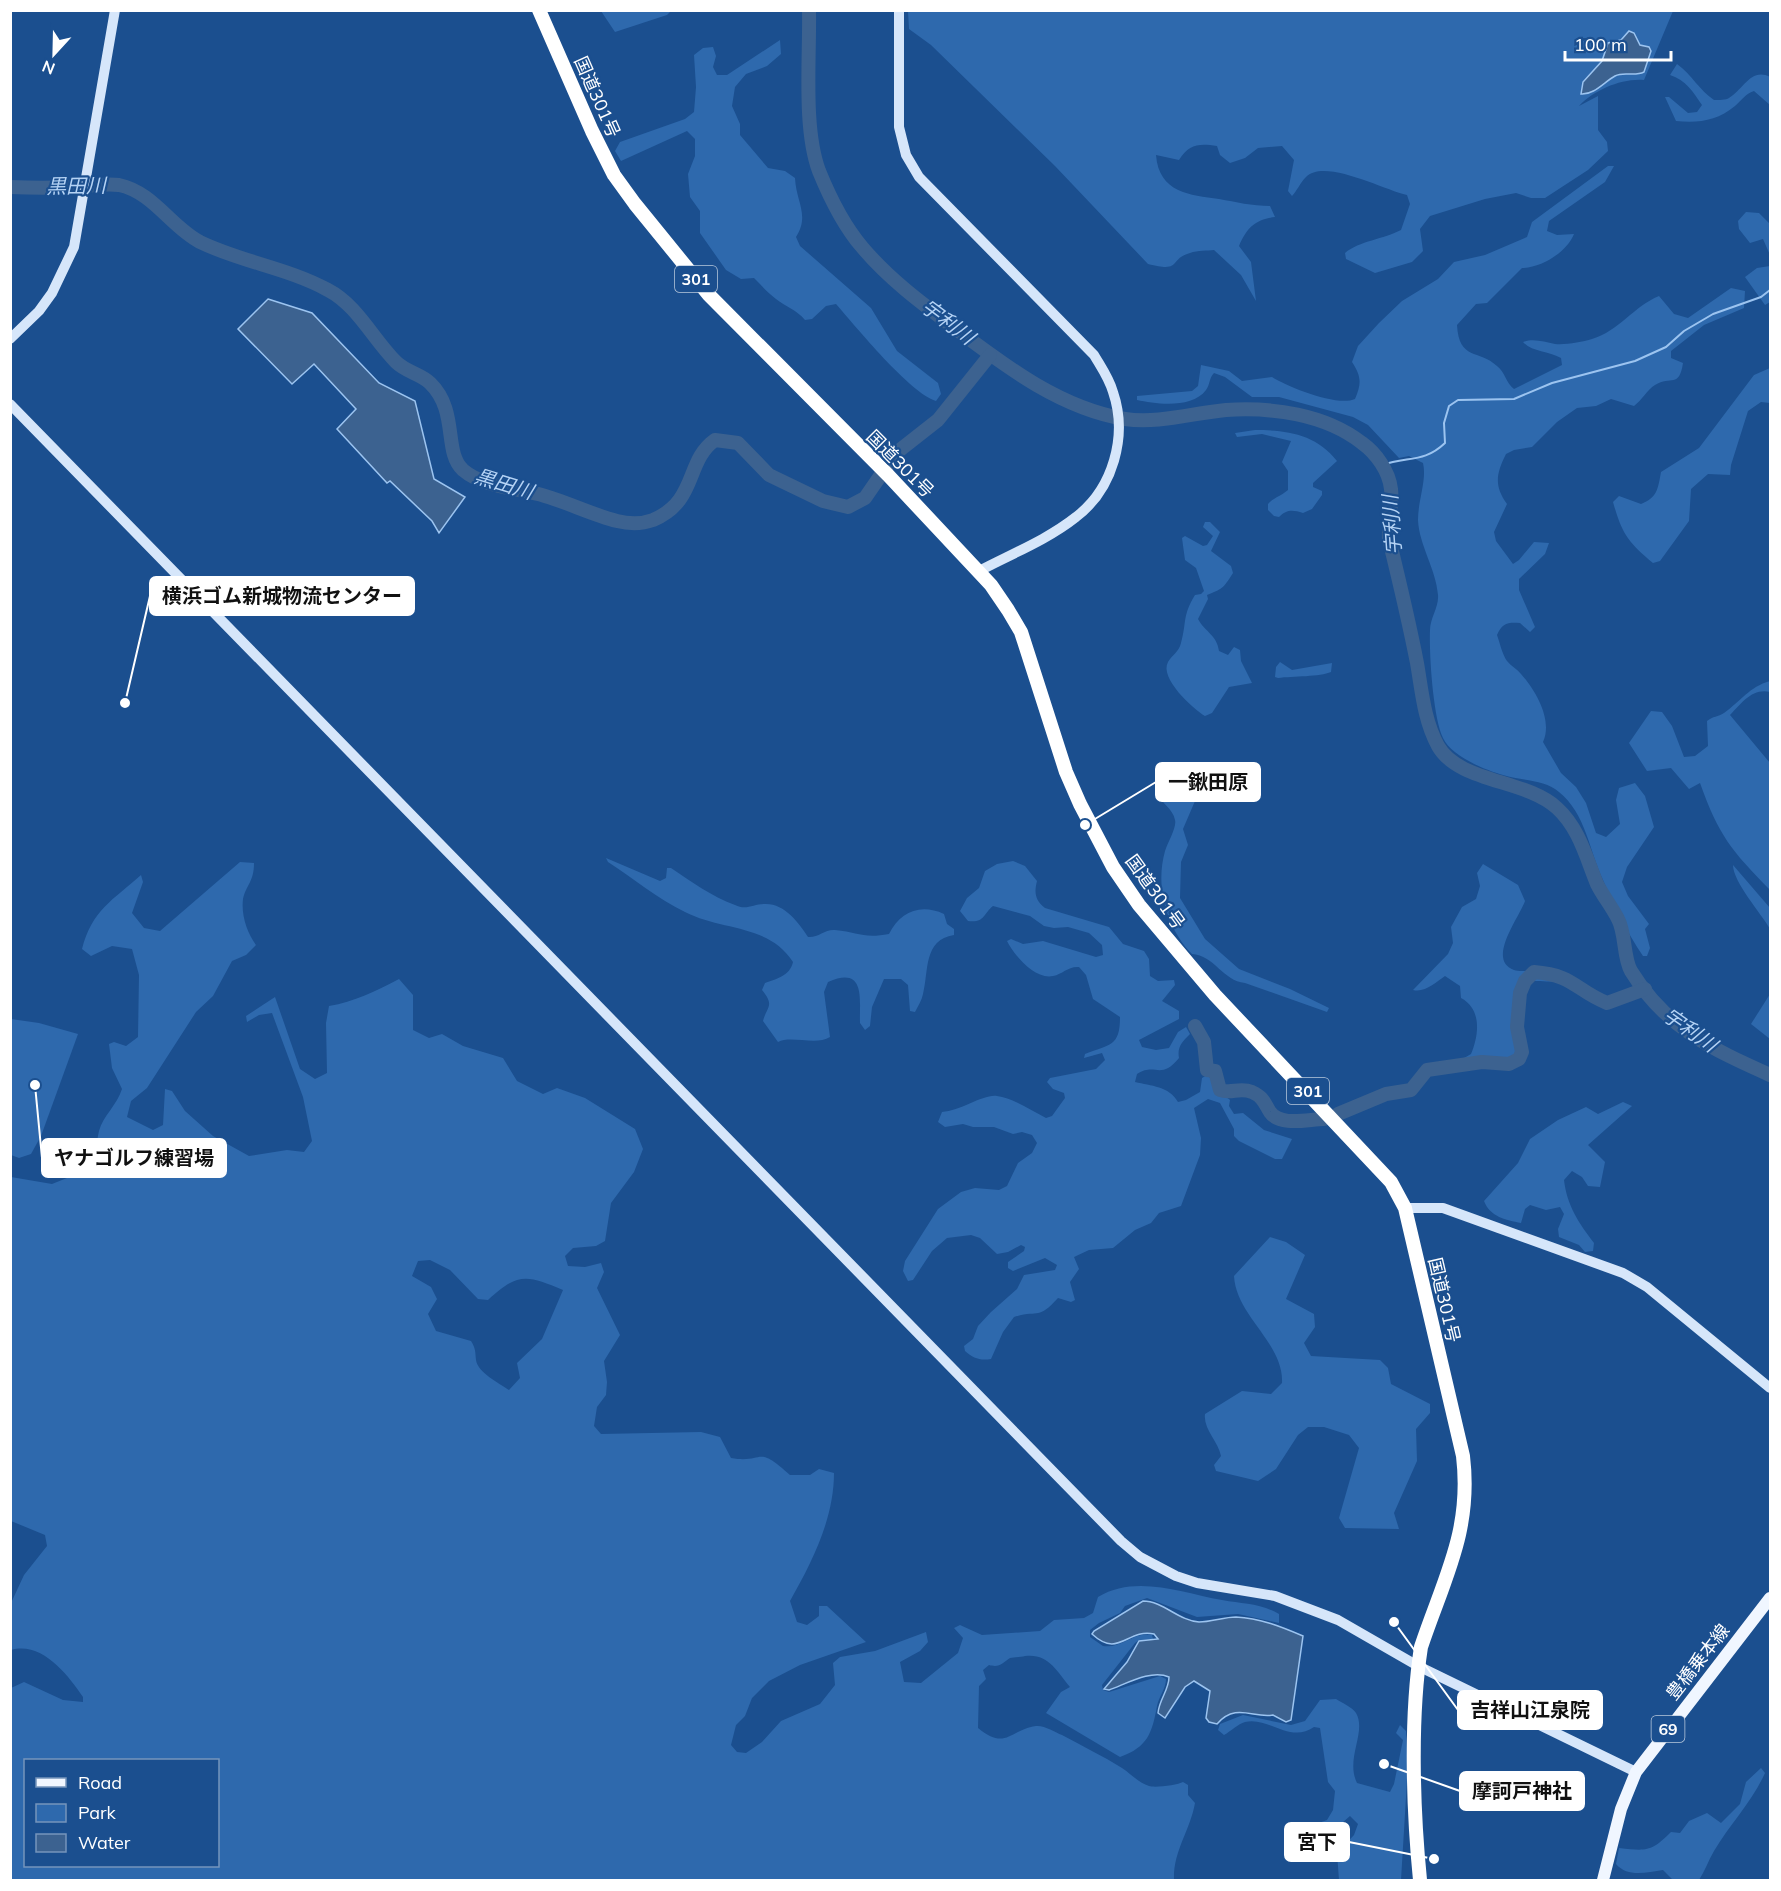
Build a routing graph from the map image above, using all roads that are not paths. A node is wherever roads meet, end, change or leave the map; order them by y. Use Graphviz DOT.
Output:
graph roads {
  1 [pos="115,10"];
  2 [pos="539,10"];
  3 [pos="899,10"];
  4 [pos="10,339"];
  5 [pos="10,404"];
  6 [pos="979,571"];
  7 [pos="1405,1208"];
  8 [pos="1770,1388"];
  9 [pos="1770,1598"];
  10 [pos="1418,1666"];
  11 [pos="1636,1772"];
  12 [pos="1420,1881"];
  13 [pos="1603,1881"];
  1 -- 4 [label="street"];
  2 -- 6 [label="highway, 国道301号 / 301"];
  3 -- 6 [label="street"];
  5 -- 10 [label="street"];
  6 -- 7 [label="highway, 国道301号 / 301"];
  7 -- 8 [label="street"];
  7 -- 10 [label="highway, 国道301号 / 301"];
  9 -- 11 [label="main road, 豊橋乗本線 / 69"];
  10 -- 11 [label="street"];
  10 -- 12 [label="highway, 国道301号 / 301"];
  11 -- 13 [label="main road, 豊橋乗本線 / 69"];
}
